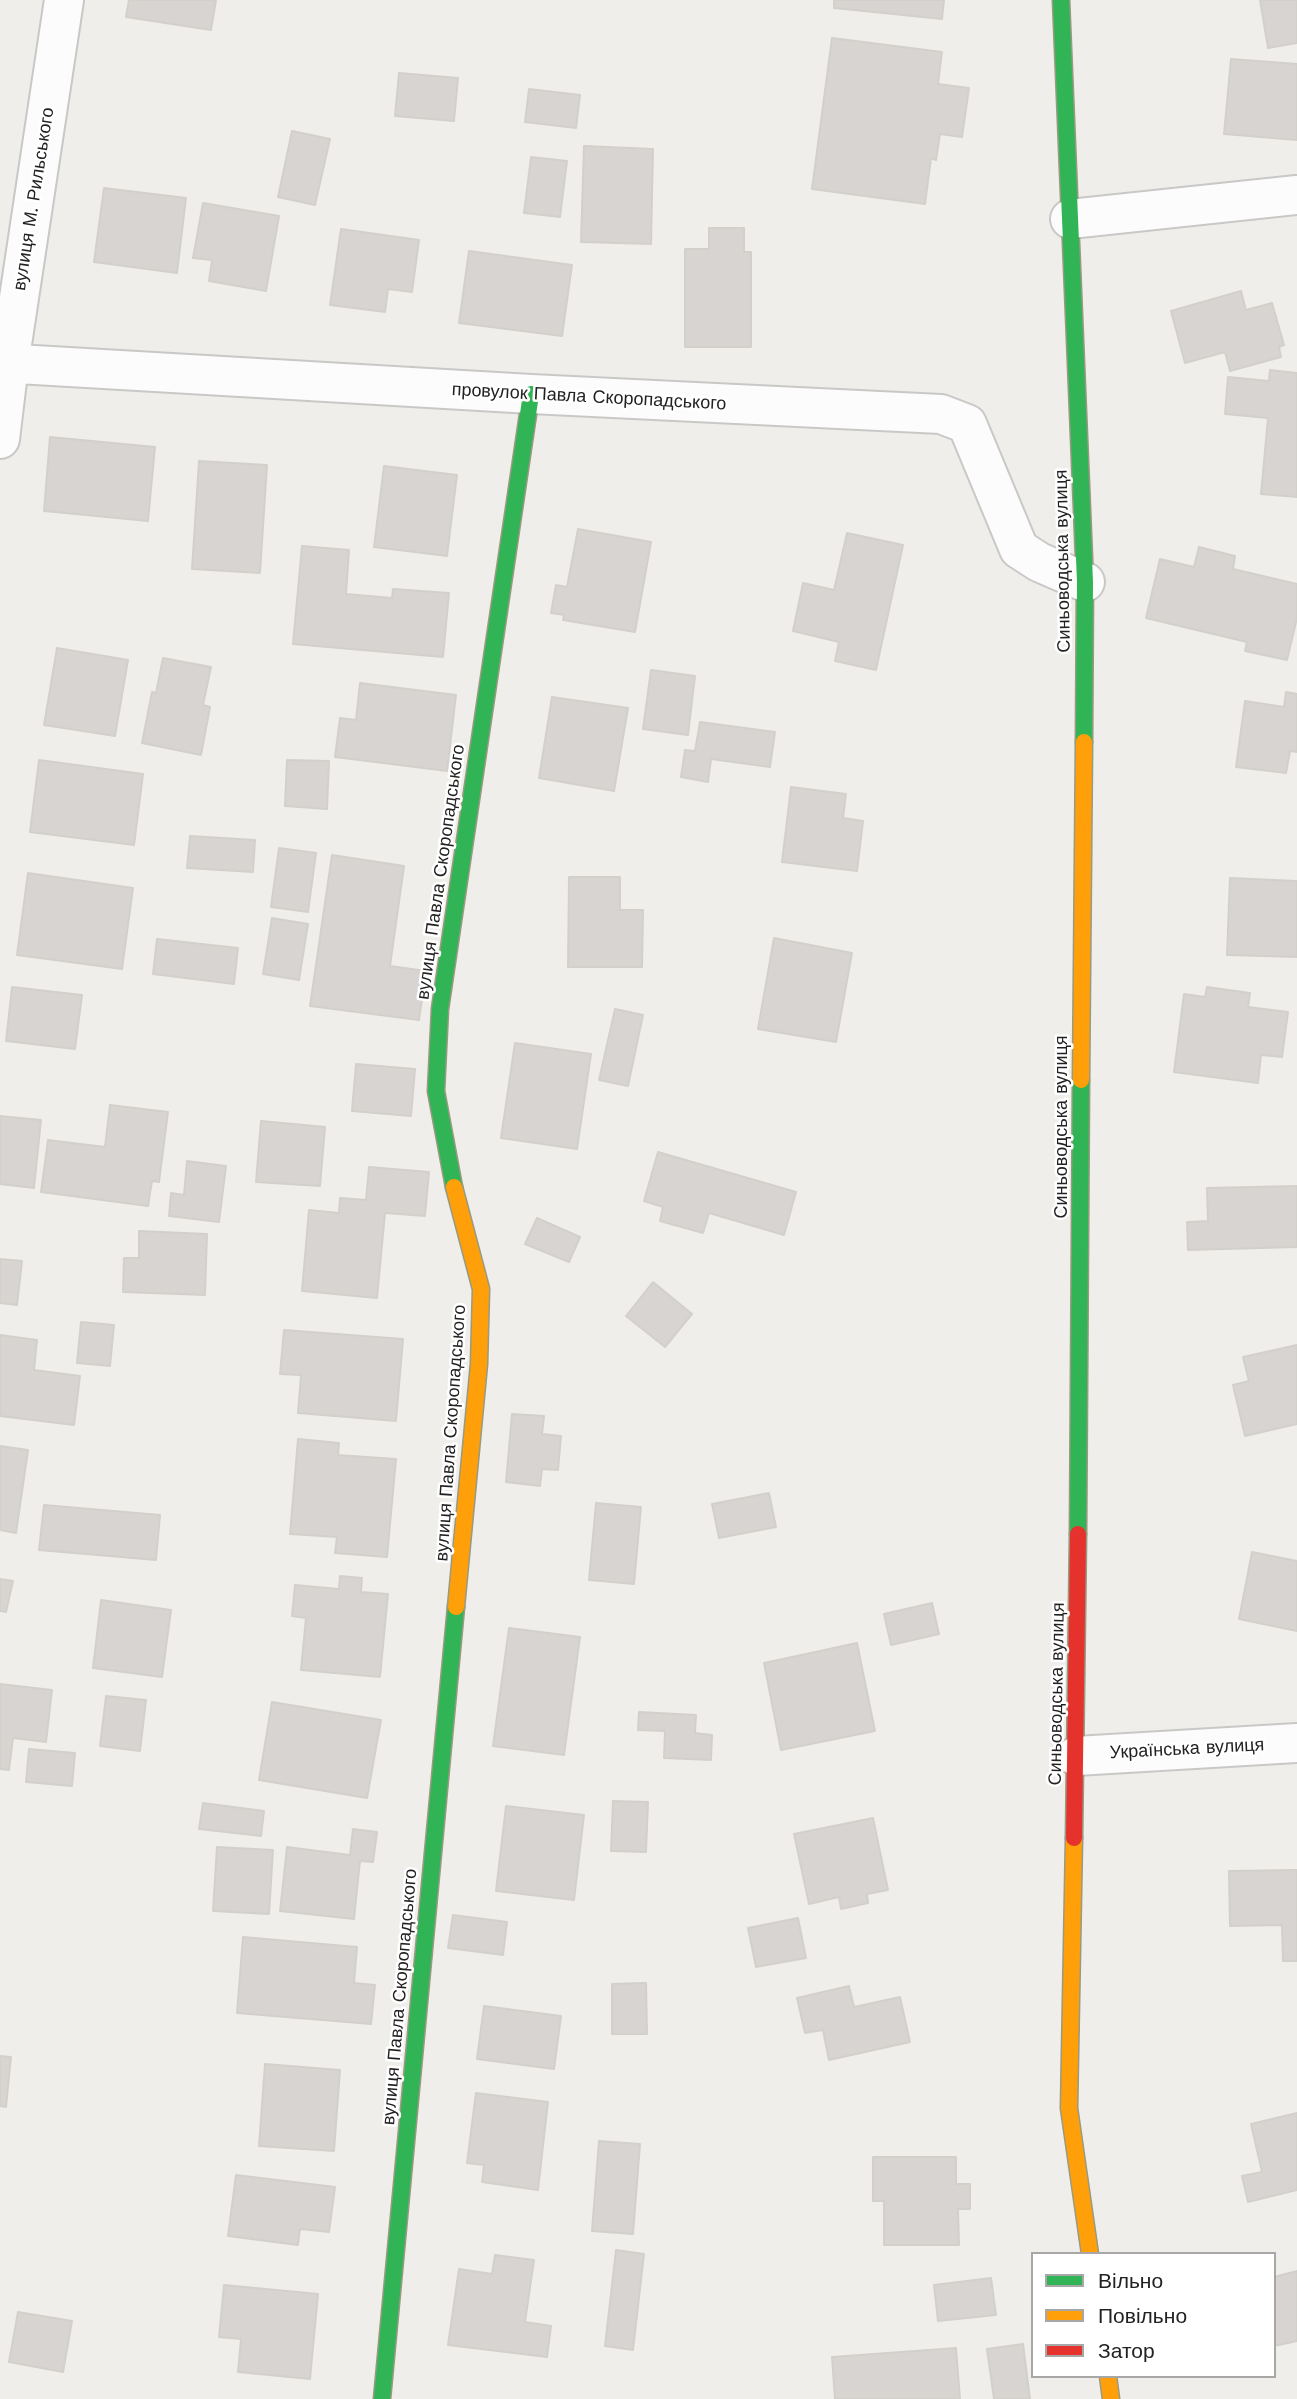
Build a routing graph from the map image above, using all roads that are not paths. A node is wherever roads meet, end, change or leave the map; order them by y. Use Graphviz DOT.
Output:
graph roads {
  1 [pos="64,0"];
  2 [pos="1061,0"];
  3 [pos="1297,195"];
  4 [pos="1070,219"];
  5 [pos="5,363"];
  6 [pos="531,394"];
  7 [pos="0,439"];
  8 [pos="1085,582"];
  9 [pos="1297,1743"];
  10 [pos="1076,1756"];
  11 [pos="1090,2252"];
  12 [pos="1108,2378"];
  13 [pos="382,2399"];
  14 [pos="1111,2399"];
  1 -- 5 [label="street, вулиця М. Рильського"];
  2 -- 4 [label="street, Синьоводська вулиця"];
  3 -- 4 [label="street"];
  4 -- 8 [label="street, Синьоводська вулиця"];
  5 -- 6 [label="street, провулок Павла Скоропадського"];
  5 -- 7 [label="street, вулиця М. Рильського"];
  6 -- 8 [label="street, провулок Павла Скоропадського"];
  6 -- 13 [label="street, вулиця Павла Скоропадського"];
  8 -- 10 [label="street, Синьоводська вулиця"];
  9 -- 10 [label="street, Українська вулиця"];
  10 -- 11 [label="street, Синьоводська вулиця"];
  12 -- 14 [label="street"];
}
